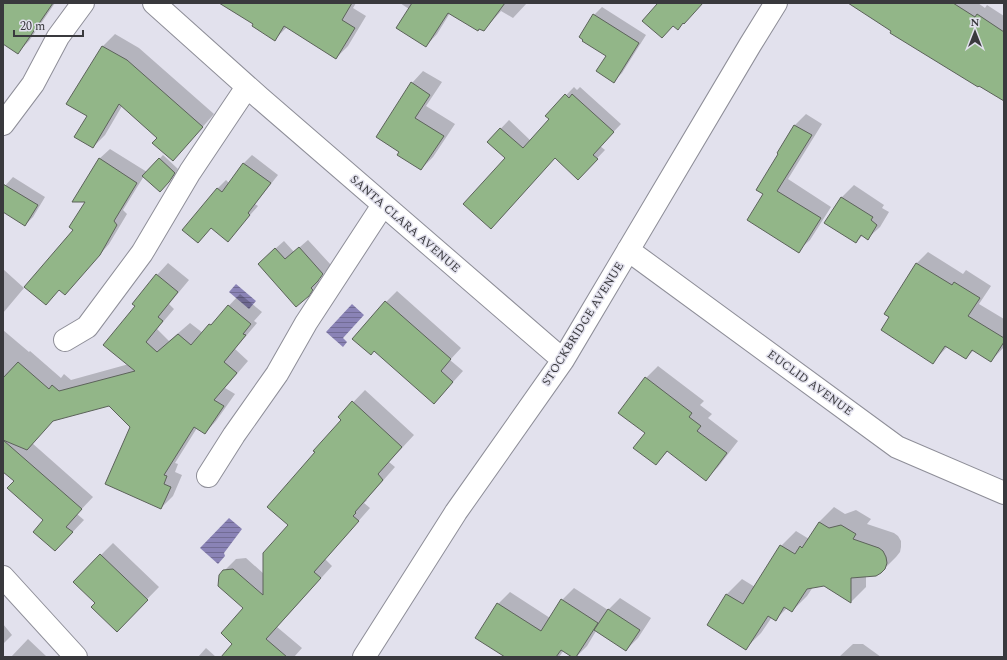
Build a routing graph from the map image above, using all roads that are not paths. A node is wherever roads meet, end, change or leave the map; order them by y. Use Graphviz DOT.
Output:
graph roads {
  1 [pos="82,3"];
  2 [pos="154,3"];
  3 [pos="776,3"];
  4 [pos="247,87"];
  5 [pos="3,124"];
  6 [pos="383,205"];
  7 [pos="628,250"];
  8 [pos="65,340"];
  9 [pos="563,360"];
  10 [pos="208,476"];
  11 [pos="1004,493"];
  12 [pos="3,577"];
  13 [pos="76,657"];
  14 [pos="364,657"];
  1 -- 5 [label="street"];
  2 -- 4 [label="street, SANTA CLARA AVENUE"];
  3 -- 7 [label="street, STOCKBRIDGE AVENUE"];
  4 -- 6 [label="street, SANTA CLARA AVENUE"];
  4 -- 8 [label="street"];
  6 -- 9 [label="street, SANTA CLARA AVENUE"];
  6 -- 10 [label="street"];
  7 -- 9 [label="street, STOCKBRIDGE AVENUE"];
  7 -- 11 [label="street, EUCLID AVENUE"];
  9 -- 14 [label="street, STOCKBRIDGE AVENUE"];
  12 -- 13 [label="street"];
}
